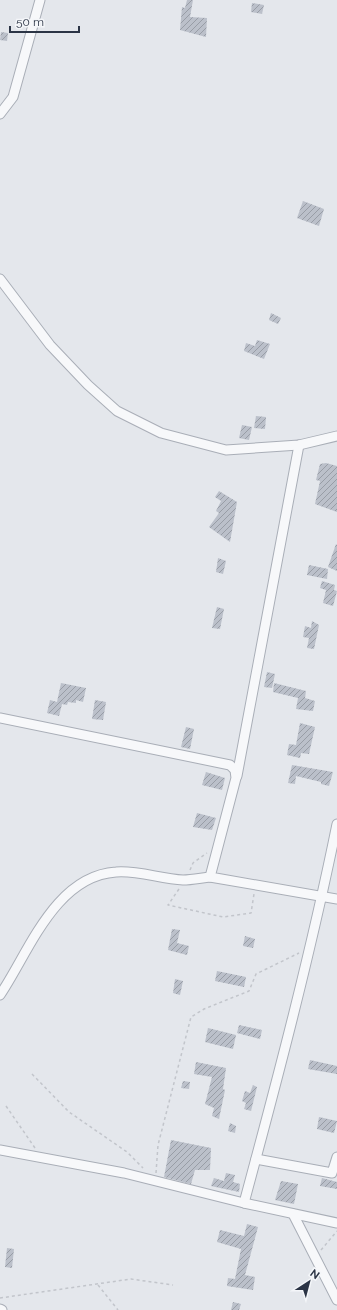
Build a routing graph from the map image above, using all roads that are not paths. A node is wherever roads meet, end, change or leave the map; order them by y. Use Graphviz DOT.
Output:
graph roads {
  1 [pos="40,0"];
  2 [pos="0,114"];
  3 [pos="0,279"];
  4 [pos="337,436"];
  5 [pos="299,445"];
  6 [pos="0,718"];
  7 [pos="236,778"];
  8 [pos="337,824"];
  9 [pos="210,877"];
  10 [pos="323,895"];
  11 [pos="337,899"];
  12 [pos="0,996"];
  13 [pos="0,1150"];
  14 [pos="337,1157"];
  15 [pos="256,1159"];
  16 [pos="244,1203"];
  17 [pos="293,1214"];
  18 [pos="337,1223"];
  19 [pos="337,1300"];
  1 -- 2 [label="street"];
  3 -- 5 [label="street"];
  4 -- 5 [label="street"];
  5 -- 7 [label="street"];
  6 -- 7 [label="street"];
  7 -- 9 [label="street"];
  8 -- 10 [label="street"];
  9 -- 10 [label="street"];
  9 -- 12 [label="street"];
  10 -- 11 [label="street"];
  10 -- 15 [label="street"];
  13 -- 16 [label="street"];
  14 -- 15 [label="street"];
  15 -- 16 [label="street"];
  16 -- 17 [label="street"];
  17 -- 18 [label="street"];
  17 -- 19 [label="street"];
}
